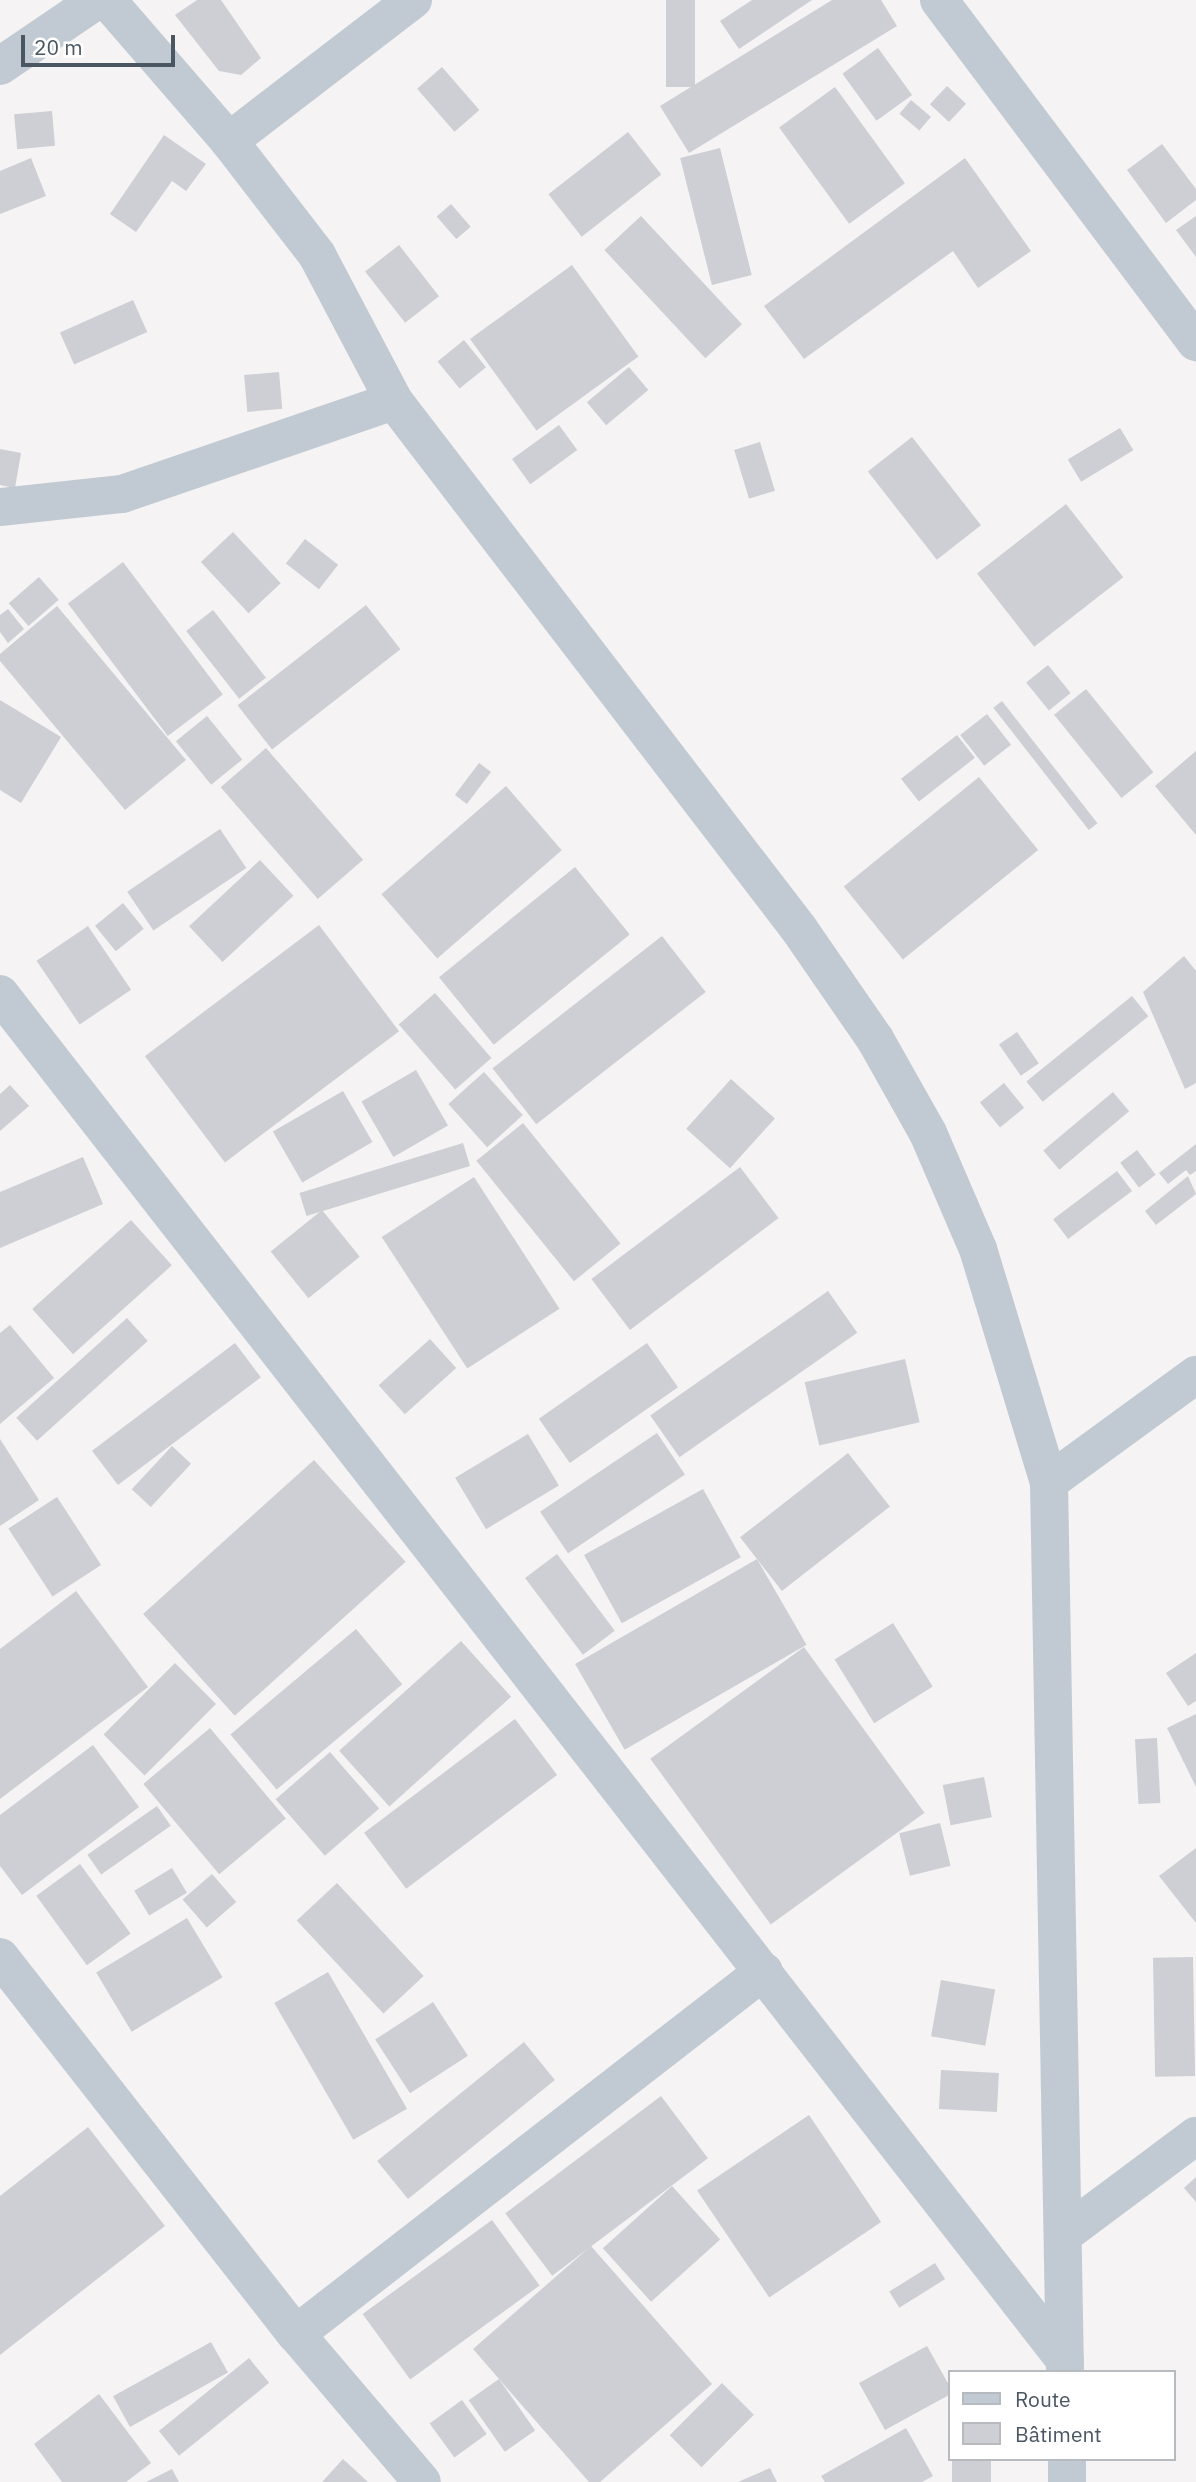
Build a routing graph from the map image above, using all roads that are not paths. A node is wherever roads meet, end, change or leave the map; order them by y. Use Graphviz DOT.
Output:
graph roads {
  1 [pos="97,0"];
  2 [pos="107,0"];
  3 [pos="413,0"];
  4 [pos="939,0"];
  5 [pos="0,65"];
  6 [pos="229,141"];
  7 [pos="1196,342"];
  8 [pos="394,401"];
  9 [pos="0,507"];
  10 [pos="0,994"];
  11 [pos="1196,1375"];
  12 [pos="1049,1482"];
  13 [pos="0,1957"];
  14 [pos="764,1971"];
  15 [pos="1196,2136"];
  16 [pos="1063,2235"];
  17 [pos="296,2334"];
  18 [pos="1065,2366"];
  19 [pos="1067,2461"];
  20 [pos="422,2482"];
  21 [pos="1068,2482"];
  1 -- 5 [label="street"];
  2 -- 6 [label="street"];
  3 -- 6 [label="street"];
  4 -- 7 [label="street"];
  6 -- 8 [label="street"];
  8 -- 9 [label="street"];
  8 -- 12 [label="street"];
  10 -- 14 [label="street"];
  11 -- 12 [label="street"];
  12 -- 16 [label="street"];
  13 -- 17 [label="street"];
  14 -- 17 [label="street"];
  14 -- 18 [label="street"];
  15 -- 16 [label="street"];
  16 -- 18 [label="street"];
  17 -- 20 [label="street"];
  19 -- 21 [label="street"];
}
